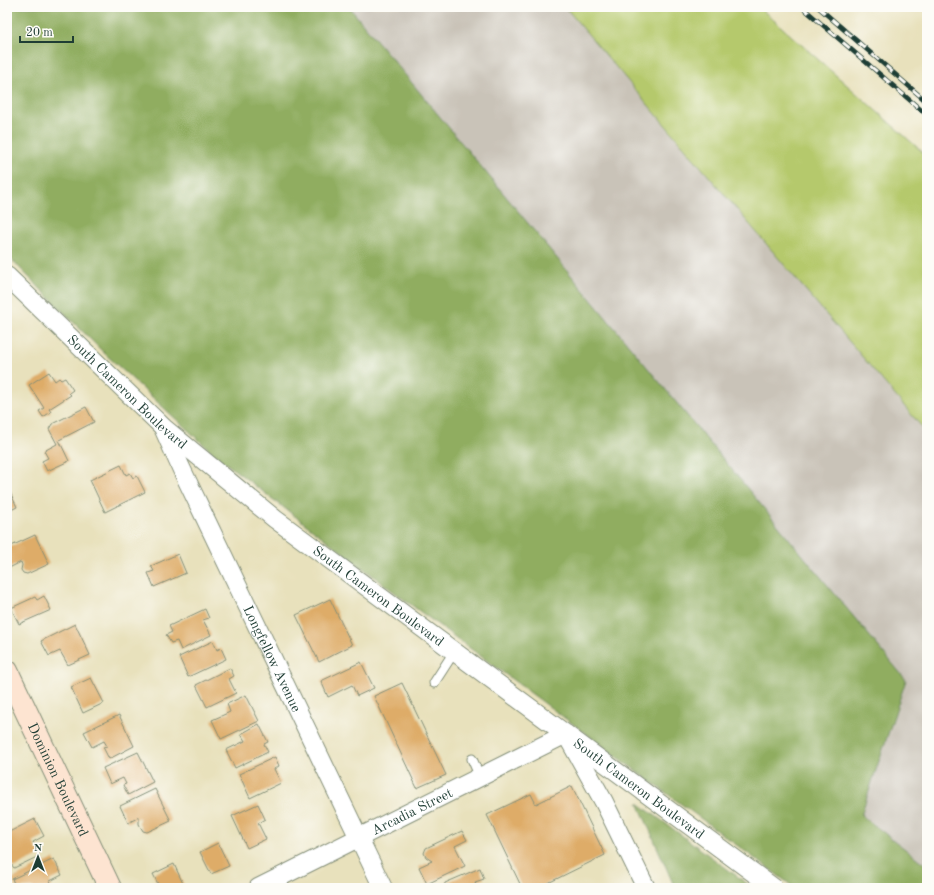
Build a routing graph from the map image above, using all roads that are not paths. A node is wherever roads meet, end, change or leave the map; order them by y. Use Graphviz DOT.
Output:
graph roads {
  1 [pos="7,276"];
  2 [pos="164,428"];
  3 [pos="454,652"];
  4 [pos="7,671"];
  5 [pos="434,683"];
  6 [pos="566,734"];
  7 [pos="472,759"];
  8 [pos="480,777"];
  9 [pos="359,837"];
  10 [pos="110,888"];
  11 [pos="258,888"];
  12 [pos="383,888"];
  13 [pos="646,888"];
  14 [pos="774,888"];
  1 -- 2 [label="street, South Cameron Boulevard"];
  2 -- 3 [label="street, South Cameron Boulevard"];
  2 -- 9 [label="street, Longfellow Avenue"];
  3 -- 5 [label="lane"];
  3 -- 6 [label="street, South Cameron Boulevard"];
  4 -- 10 [label="street, Dominion Boulevard"];
  6 -- 8 [label="street, Arcadia Street"];
  6 -- 13 [label="street"];
  6 -- 14 [label="street, South Cameron Boulevard"];
  7 -- 8 [label="lane"];
  8 -- 9 [label="street, Arcadia Street"];
  9 -- 11 [label="street, Arcadia Street"];
  9 -- 12 [label="street, Longfellow Avenue"];
}
